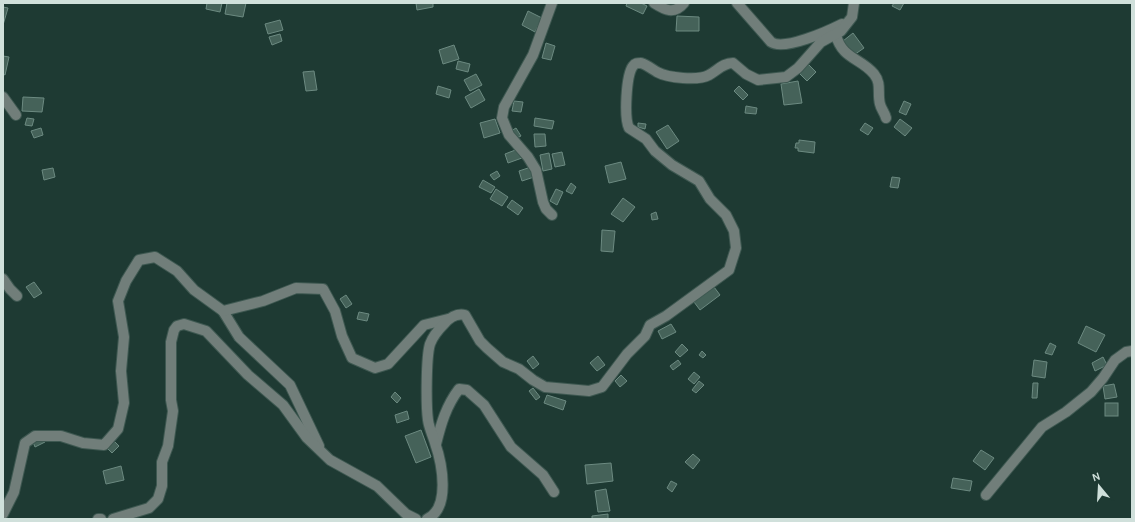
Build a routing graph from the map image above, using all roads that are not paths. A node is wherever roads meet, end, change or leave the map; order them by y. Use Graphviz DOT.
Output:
graph roads {
  1 [pos="552,3"];
  2 [pos="654,3"];
  3 [pos="684,3"];
  4 [pos="737,3"];
  5 [pos="854,3"];
  6 [pos="849,20"];
  7 [pos="836,35"];
  8 [pos="3,97"];
  9 [pos="16,115"];
  10 [pos="886,118"];
  11 [pos="552,215"];
  12 [pos="3,279"];
  13 [pos="17,296"];
  14 [pos="223,311"];
  15 [pos="450,318"];
  16 [pos="1132,351"];
  17 [pos="436,444"];
  18 [pos="322,453"];
  19 [pos="554,492"];
  20 [pos="986,495"];
  21 [pos="3,514"];
  22 [pos="5,519"];
  23 [pos="113,519"];
  24 [pos="416,519"];
  25 [pos="427,519"];
  1 -- 11 [label="street"];
  2 -- 3 [label="street"];
  4 -- 6 [label="street"];
  5 -- 6 [label="street"];
  6 -- 7 [label="street"];
  7 -- 10 [label="street"];
  7 -- 15 [label="street"];
  8 -- 9 [label="street"];
  12 -- 13 [label="street"];
  14 -- 15 [label="street"];
  14 -- 18 [label="street"];
  14 -- 21 [label="street"];
  15 -- 17 [label="street"];
  16 -- 20 [label="street"];
  17 -- 19 [label="street"];
  17 -- 25 [label="street"];
  18 -- 23 [label="street"];
  18 -- 24 [label="street"];
  21 -- 22 [label="street"];
}
